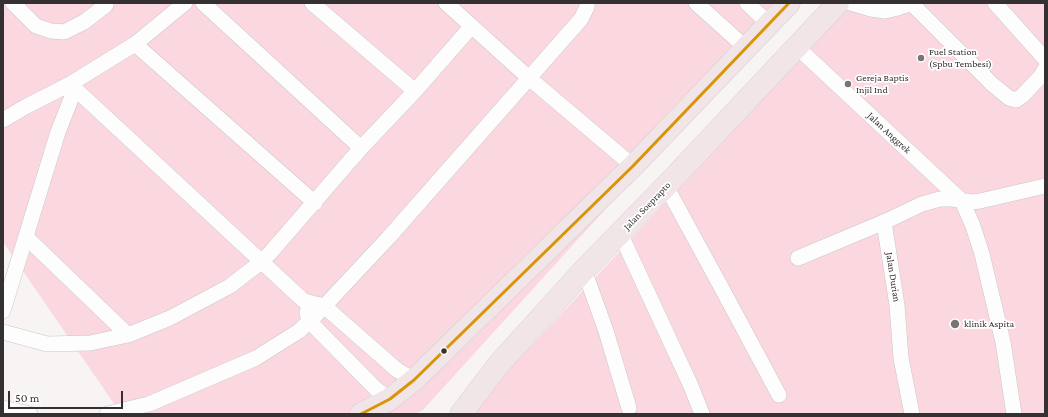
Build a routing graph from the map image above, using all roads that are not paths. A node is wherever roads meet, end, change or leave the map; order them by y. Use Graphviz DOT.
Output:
graph roads {
  1 [pos="13,3"];
  2 [pos="106,3"];
  3 [pos="185,3"];
  4 [pos="204,3"];
  5 [pos="312,3"];
  6 [pos="446,3"];
  7 [pos="588,3"];
  8 [pos="696,3"];
  9 [pos="746,3"];
  10 [pos="789,3"];
  11 [pos="838,3"];
  12 [pos="851,3"];
  13 [pos="912,3"];
  14 [pos="995,3"];
  15 [pos="769,24"];
  16 [pos="471,27"];
  17 [pos="135,44"];
  18 [pos="796,47"];
  19 [pos="746,48"];
  20 [pos="1045,59"];
  21 [pos="1045,69"];
  22 [pos="529,78"];
  23 [pos="73,86"];
  24 [pos="414,91"];
  25 [pos="3,120"];
  26 [pos="361,148"];
  27 [pos="633,166"];
  28 [pos="666,186"];
  29 [pos="1045,186"];
  30 [pos="962,201"];
  31 [pos="315,203"];
  32 [pos="884,222"];
  33 [pos="620,233"];
  34 [pos="26,237"];
  35 [pos="798,258"];
  36 [pos="261,262"];
  37 [pos="584,270"];
  38 [pos="304,301"];
  39 [pos="324,306"];
  40 [pos="3,311"];
  41 [pos="309,321"];
  42 [pos="3,332"];
  43 [pos="128,335"];
  44 [pos="414,380"];
  45 [pos="779,395"];
  46 [pos="390,399"];
  47 [pos="3,408"];
  48 [pos="628,408"];
  49 [pos="30,414"];
  50 [pos="107,414"];
  51 [pos="361,414"];
  52 [pos="461,414"];
  53 [pos="702,414"];
  54 [pos="912,414"];
  55 [pos="1014,414"];
  1 -- 2 [label="street"];
  3 -- 17 [label="street"];
  4 -- 26 [label="street"];
  5 -- 24 [label="street"];
  6 -- 16 [label="street"];
  7 -- 22 [label="street"];
  8 -- 19 [label="street"];
  9 -- 15 [label="street"];
  10 -- 15 [label="highway"];
  11 -- 18 [label="highway, Jalan Soeprapto"];
  12 -- 13 [label="street"];
  13 -- 21 [label="street"];
  14 -- 20 [label="street"];
  15 -- 19 [label="highway"];
  16 -- 22 [label="street"];
  16 -- 24 [label="street"];
  17 -- 23 [label="street"];
  17 -- 31 [label="street"];
  18 -- 28 [label="highway, Jalan Soeprapto"];
  18 -- 30 [label="street, Jalan Anggrek"];
  19 -- 27 [label="highway"];
  22 -- 27 [label="street"];
  22 -- 39 [label="street"];
  23 -- 25 [label="street"];
  23 -- 34 [label="street"];
  23 -- 36 [label="street"];
  24 -- 26 [label="street"];
  26 -- 31 [label="street"];
  27 -- 44 [label="highway"];
  28 -- 33 [label="highway, Jalan Soeprapto"];
  28 -- 45 [label="street"];
  29 -- 30 [label="street"];
  30 -- 32 [label="street"];
  30 -- 55 [label="street, Jalan Anggrek"];
  31 -- 36 [label="street"];
  32 -- 35 [label="street"];
  32 -- 54 [label="street, Jalan Durian"];
  33 -- 37 [label="highway, Jalan Soeprapto"];
  33 -- 53 [label="street"];
  34 -- 40 [label="street"];
  34 -- 43 [label="street"];
  36 -- 38 [label="street"];
  36 -- 43 [label="street"];
  37 -- 48 [label="street"];
  37 -- 52 [label="highway, Jalan Soeprapto"];
  38 -- 39 [label="street"];
  38 -- 41 [label="street"];
  39 -- 41 [label="street"];
  39 -- 44 [label="street"];
  41 -- 46 [label="street"];
  41 -- 50 [label="street"];
  42 -- 43 [label="street"];
  44 -- 46 [label="highway"];
  46 -- 51 [label="highway"];
  47 -- 49 [label="street"];
}
